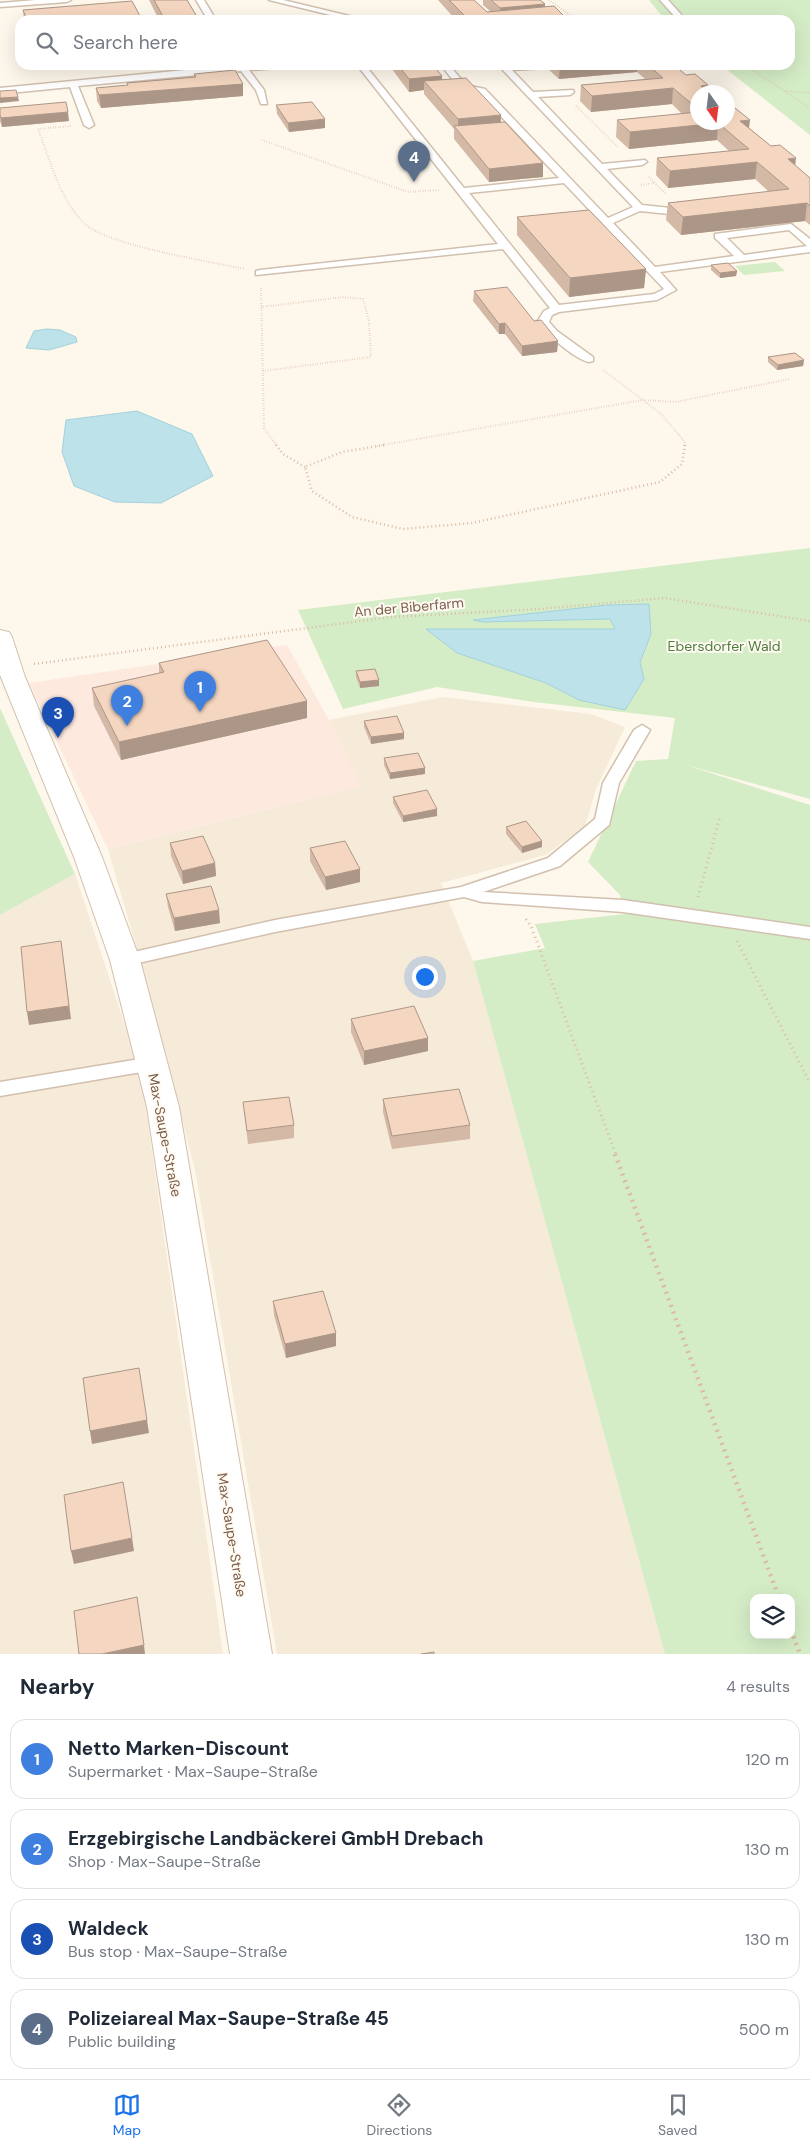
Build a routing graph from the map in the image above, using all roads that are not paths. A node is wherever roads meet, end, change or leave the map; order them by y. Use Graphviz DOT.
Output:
graph roads {
  1 [pos="66,0"];
  2 [pos="200,0"];
  3 [pos="273,0"];
  4 [pos="664,0"];
  5 [pos="0,5"];
  6 [pos="209,15"];
  7 [pos="340,15"];
  8 [pos="678,15"];
  9 [pos="214,70"];
  10 [pos="246,70"];
  11 [pos="365,70"];
  12 [pos="449,70"];
  13 [pos="506,70"];
  14 [pos="73,84"];
  15 [pos="0,91"];
  16 [pos="566,92"];
  17 [pos="530,96"];
  18 [pos="264,102"];
  19 [pos="89,124"];
  20 [pos="638,163"];
  21 [pos="600,167"];
  22 [pos="567,180"];
  23 [pos="462,191"];
  24 [pos="639,208"];
  25 [pos="703,212"];
  26 [pos="608,222"];
  27 [pos="810,244"];
  28 [pos="505,246"];
  29 [pos="810,248"];
  30 [pos="741,258"];
  31 [pos="652,270"];
  32 [pos="260,273"];
  33 [pos="556,309"];
  34 [pos="589,359"];
  35 [pos="0,638"];
  36 [pos="642,730"];
  37 [pos="464,892"];
  38 [pos="810,933"];
  39 [pos="125,960"];
  40 [pos="152,1064"];
  41 [pos="0,1089"];
  42 [pos="251,1654"];
  1 -- 5 [label="lane"];
  2 -- 6 [label="lane"];
  3 -- 7 [label="lane"];
  4 -- 8 [label="lane"];
  9 -- 14 [label="lane"];
  10 -- 18 [label="lane"];
  11 -- 23 [label="lane"];
  12 -- 22 [label="lane"];
  13 -- 17 [label="lane"];
  14 -- 15 [label="lane"];
  14 -- 19 [label="lane"];
  16 -- 17 [label="lane"];
  17 -- 21 [label="lane"];
  20 -- 21 [label="lane"];
  21 -- 24 [label="lane"];
  22 -- 23 [label="lane"];
  22 -- 26 [label="lane"];
  23 -- 28 [label="lane"];
  24 -- 25 [label="lane"];
  24 -- 26 [label="lane"];
  26 -- 31 [label="lane"];
  27 -- 30 [label="lane"];
  28 -- 32 [label="lane"];
  28 -- 33 [label="lane"];
  29 -- 30 [label="lane"];
  30 -- 31 [label="lane"];
  31 -- 33 [label="lane"];
  33 -- 34 [label="lane"];
  35 -- 39 [label="street, Max-Saupe-Straße"];
  36 -- 37 [label="lane"];
  37 -- 38 [label="lane"];
  37 -- 39 [label="lane"];
  39 -- 40 [label="street, Max-Saupe-Straße"];
  40 -- 41 [label="lane"];
  40 -- 42 [label="street, Max-Saupe-Straße"];
}
